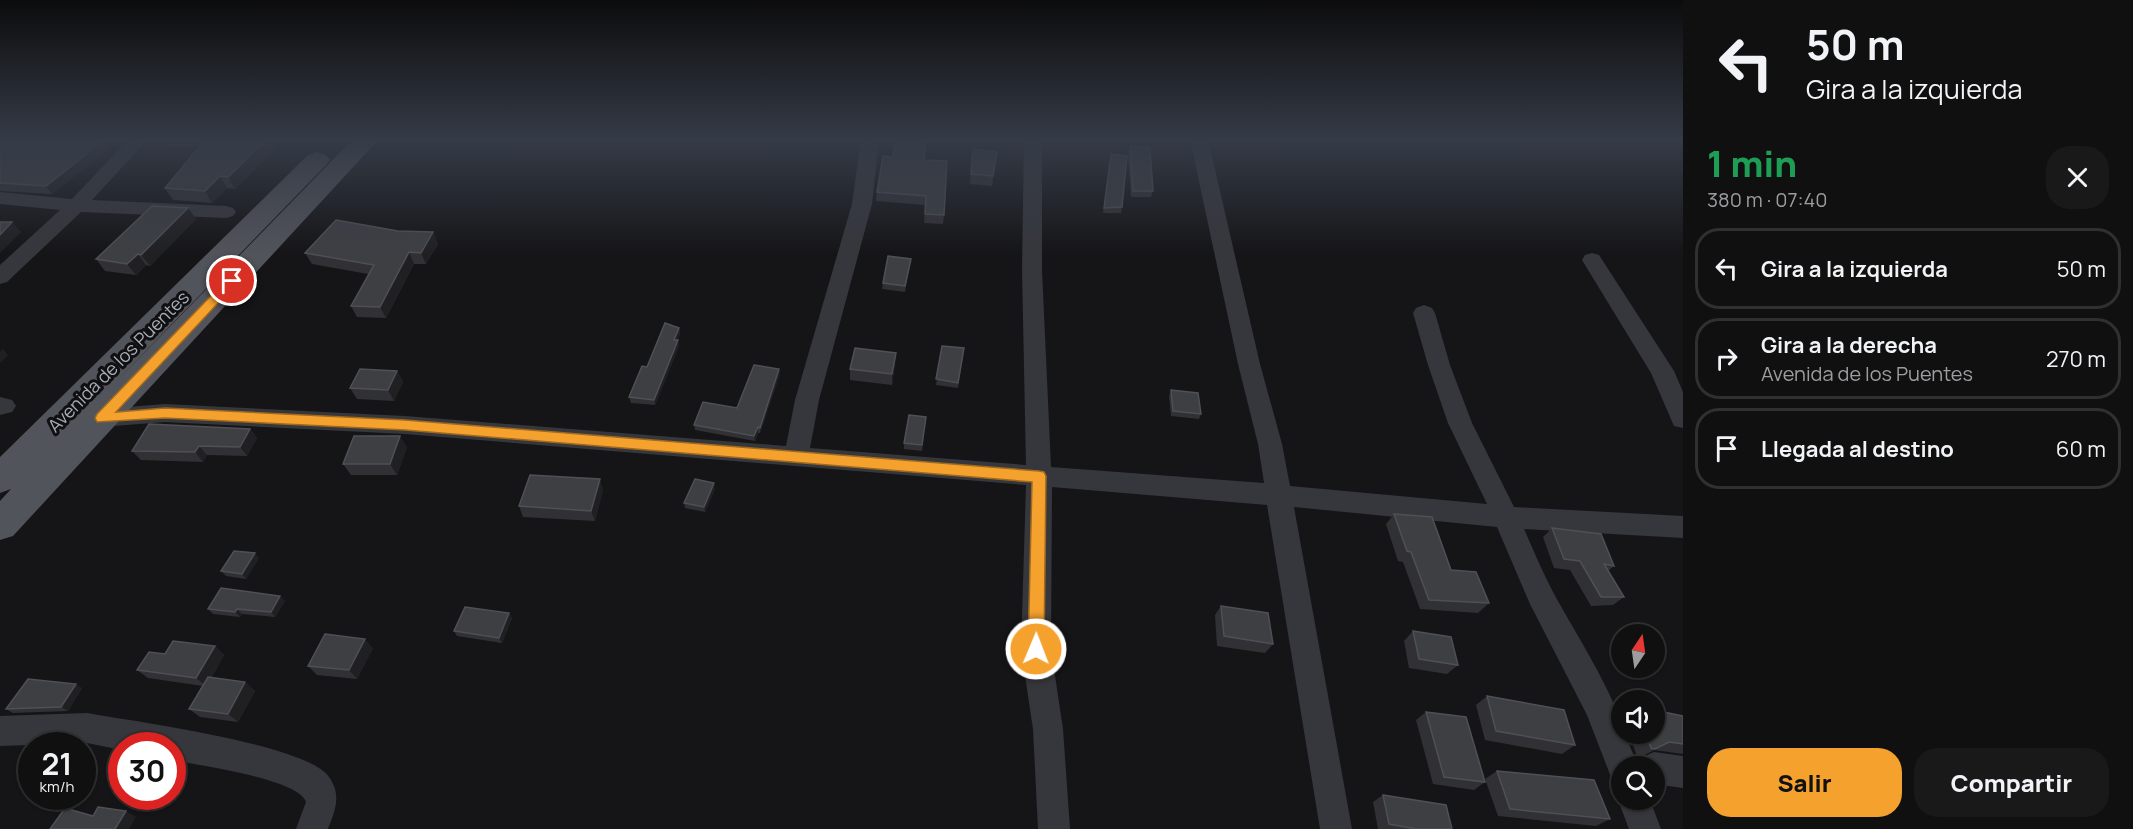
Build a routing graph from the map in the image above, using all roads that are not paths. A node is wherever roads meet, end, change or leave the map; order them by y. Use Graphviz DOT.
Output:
graph roads {
  1 [pos="103,178"];
  2 [pos="299,178"];
  3 [pos="330,178"];
  4 [pos="865,178"];
  5 [pos="1033,178"];
  6 [pos="1208,178"];
  7 [pos="0,198"];
  8 [pos="78,204"];
  9 [pos="226,212"];
  10 [pos="1592,260"];
  11 [pos="0,278"];
  12 [pos="1424,313"];
  13 [pos="101,418"];
  14 [pos="1683,419"];
  15 [pos="796,458"];
  16 [pos="1039,476"];
  17 [pos="0,479"];
  18 [pos="1278,495"];
  19 [pos="1505,517"];
  20 [pos="0,525"];
  21 [pos="1683,527"];
  22 [pos="0,731"];
  23 [pos="1624,756"];
  24 [pos="1665,770"];
  25 [pos="1683,772"];
  26 [pos="1638,810"];
  27 [pos="312,829"];
  28 [pos="1054,829"];
  29 [pos="1336,829"];
  30 [pos="1645,829"];
  1 -- 8 [label="street"];
  2 -- 17 [label="main road, Avenida de los Puentes"];
  3 -- 13 [label="main road, Avenida de los Puentes"];
  4 -- 15 [label="street"];
  5 -- 16 [label="street"];
  6 -- 18 [label="street"];
  7 -- 8 [label="street"];
  8 -- 9 [label="street"];
  8 -- 11 [label="street"];
  10 -- 14 [label="street"];
  12 -- 19 [label="street"];
  13 -- 15 [label="street"];
  13 -- 20 [label="main road, Avenida de los Puentes"];
  15 -- 16 [label="street"];
  16 -- 18 [label="street"];
  16 -- 28 [label="street"];
  18 -- 19 [label="street"];
  18 -- 29 [label="street"];
  19 -- 21 [label="street"];
  19 -- 23 [label="street"];
  22 -- 27 [label="street"];
  24 -- 25 [label="street"];
  26 -- 30 [label="street"];
}
